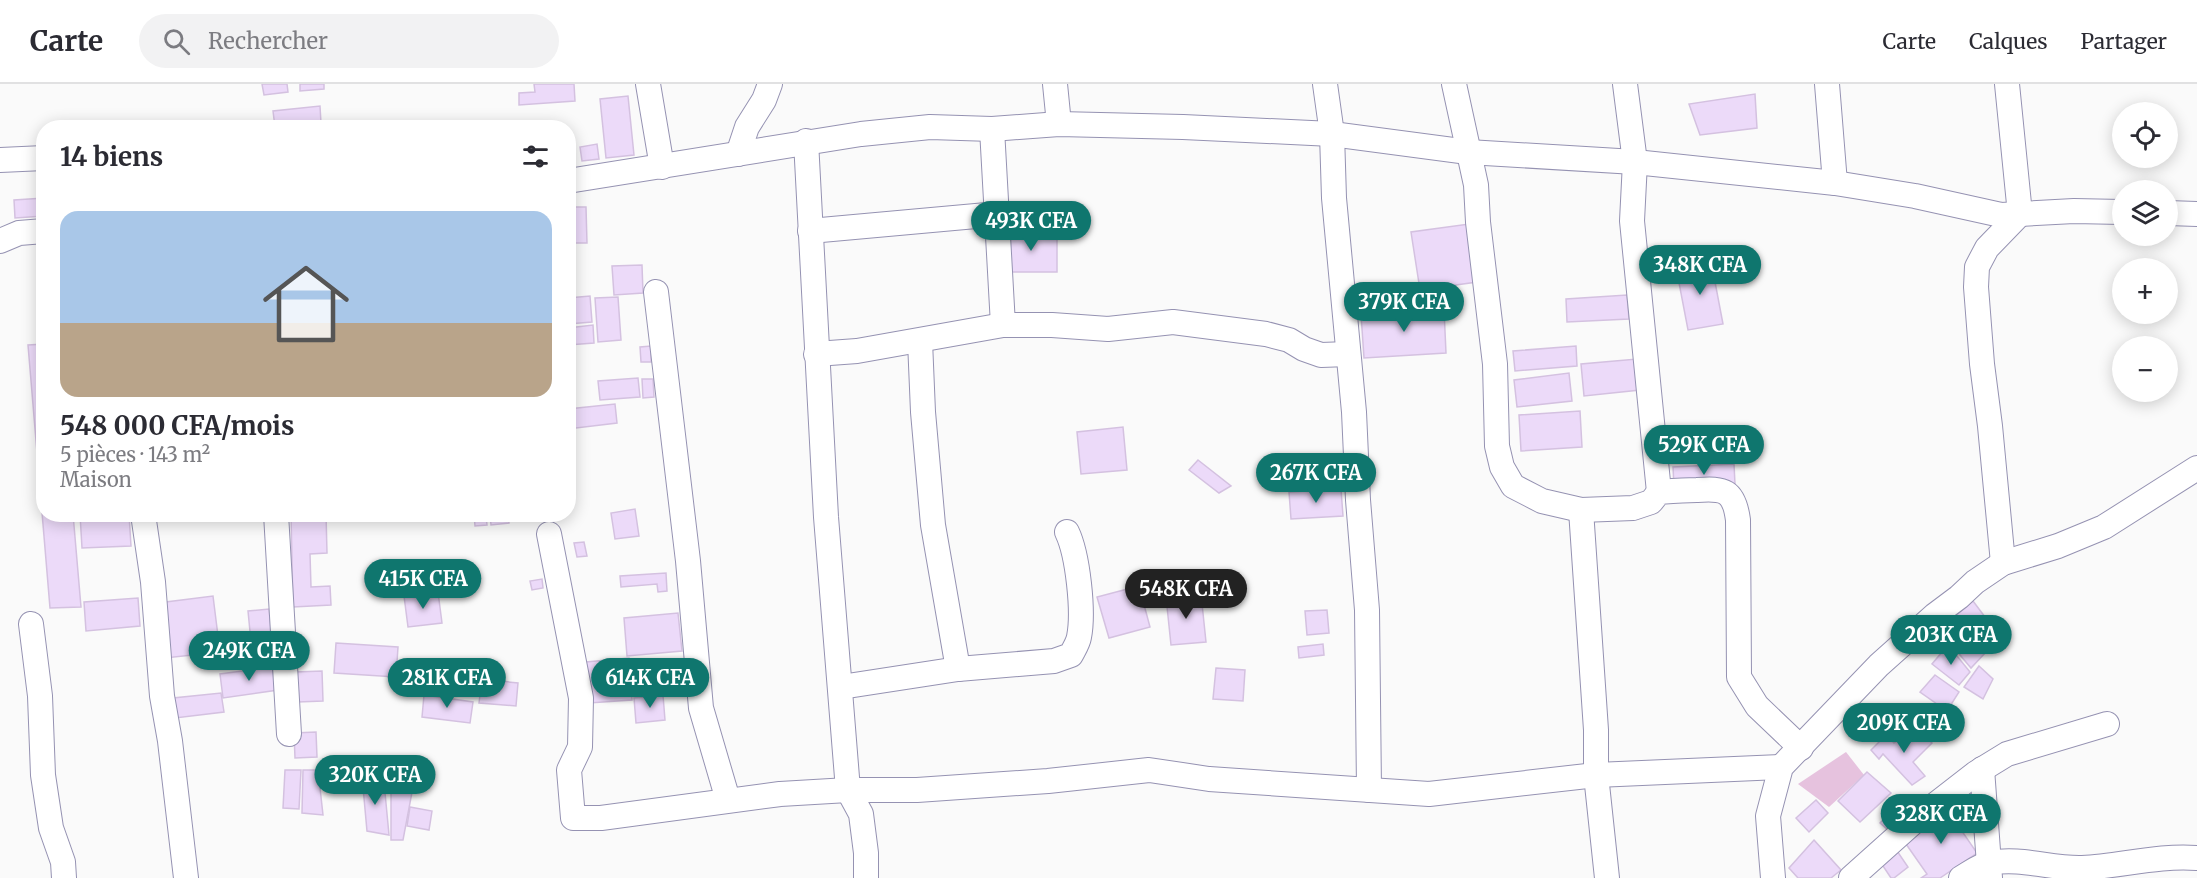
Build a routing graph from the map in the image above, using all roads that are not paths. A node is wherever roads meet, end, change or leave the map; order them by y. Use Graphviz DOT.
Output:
graph roads {
  1 [pos="648,84"];
  2 [pos="770,84"];
  3 [pos="1055,84"];
  4 [pos="1325,84"];
  5 [pos="1454,84"];
  6 [pos="1625,84"];
  7 [pos="1827,84"];
  8 [pos="2007,84"];
  9 [pos="1059,124"];
  10 [pos="992,129"];
  11 [pos="1332,134"];
  12 [pos="806,141"];
  13 [pos="1468,152"];
  14 [pos="738,154"];
  15 [pos="36,158"];
  16 [pos="0,160"];
  17 [pos="1635,162"];
  18 [pos="662,167"];
  19 [pos="576,181"];
  20 [pos="1835,183"];
  21 [pos="2112,212"];
  22 [pos="2178,213"];
  23 [pos="998,214"];
  24 [pos="2020,214"];
  25 [pos="2197,214"];
  26 [pos="810,231"];
  27 [pos="36,232"];
  28 [pos="0,241"];
  29 [pos="656,292"];
  30 [pos="1003,325"];
  31 [pos="920,341"];
  32 [pos="816,354"];
  33 [pos="1348,354"];
  34 [pos="2197,468"];
  35 [pos="1659,492"];
  36 [pos="1581,510"];
  37 [pos="144,522"];
  38 [pos="276,522"];
  39 [pos="1067,532"];
  40 [pos="549,534"];
  41 [pos="2003,563"];
  42 [pos="31,624"];
  43 [pos="958,669"];
  44 [pos="841,687"];
  45 [pos="2107,724"];
  46 [pos="289,734"];
  47 [pos="1801,748"];
  48 [pos="1781,767"];
  49 [pos="1982,769"];
  50 [pos="1596,776"];
  51 [pos="848,790"];
  52 [pos="1369,790"];
  53 [pos="728,800"];
  54 [pos="2197,858"];
  55 [pos="1990,871"];
  56 [pos="63,878"];
  57 [pos="186,878"];
  58 [pos="866,878"];
  59 [pos="1607,878"];
  60 [pos="1773,878"];
  61 [pos="1851,878"];
  62 [pos="1961,878"];
  1 -- 18 [label="street"];
  2 -- 14 [label="street"];
  3 -- 9 [label="street"];
  4 -- 11 [label="street"];
  5 -- 13 [label="street"];
  6 -- 17 [label="street"];
  7 -- 20 [label="street"];
  8 -- 24 [label="street"];
  9 -- 10 [label="street"];
  9 -- 11 [label="street"];
  10 -- 12 [label="street"];
  10 -- 23 [label="street"];
  11 -- 13 [label="street"];
  11 -- 33 [label="street"];
  12 -- 14 [label="street"];
  12 -- 26 [label="street"];
  13 -- 17 [label="street"];
  13 -- 36 [label="street"];
  14 -- 18 [label="street"];
  15 -- 16 [label="street"];
  17 -- 20 [label="street"];
  17 -- 35 [label="street"];
  18 -- 19 [label="street"];
  20 -- 24 [label="street"];
  21 -- 24 [label="street"];
  22 -- 25 [label="street"];
  23 -- 26 [label="street"];
  23 -- 30 [label="street"];
  24 -- 41 [label="street"];
  26 -- 32 [label="street"];
  27 -- 28 [label="street"];
  29 -- 53 [label="street"];
  30 -- 31 [label="street"];
  30 -- 33 [label="street"];
  31 -- 32 [label="street"];
  31 -- 43 [label="street"];
  32 -- 44 [label="street"];
  33 -- 52 [label="street"];
  34 -- 41 [label="street"];
  35 -- 36 [label="street"];
  35 -- 47 [label="street"];
  36 -- 50 [label="street"];
  37 -- 57 [label="street"];
  38 -- 46 [label="street"];
  39 -- 43 [label="street"];
  40 -- 53 [label="street"];
  41 -- 47 [label="street"];
  42 -- 56 [label="street"];
  43 -- 44 [label="street"];
  44 -- 51 [label="street"];
  45 -- 49 [label="street"];
  47 -- 48 [label="street"];
  48 -- 50 [label="street"];
  48 -- 60 [label="street"];
  49 -- 55 [label="street"];
  49 -- 61 [label="street"];
  50 -- 52 [label="street"];
  50 -- 59 [label="street"];
  51 -- 52 [label="street"];
  51 -- 53 [label="street"];
  51 -- 58 [label="street"];
  54 -- 55 [label="street"];
  55 -- 62 [label="street"];
}
